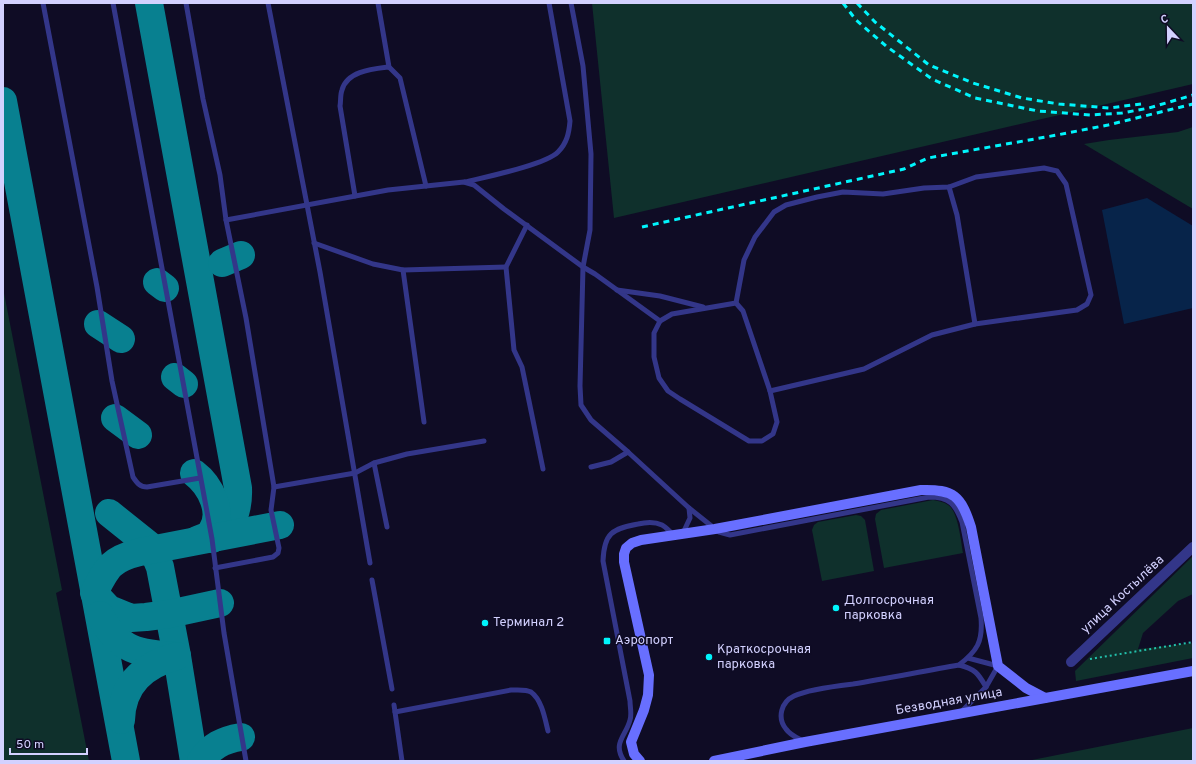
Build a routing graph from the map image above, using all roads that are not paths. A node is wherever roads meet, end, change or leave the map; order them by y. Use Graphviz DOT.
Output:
graph roads {
  1 [pos="43,3"];
  2 [pos="113,3"];
  3 [pos="186,3"];
  4 [pos="268,3"];
  5 [pos="378,3"];
  6 [pos="549,3"];
  7 [pos="571,3"];
  8 [pos="389,67"];
  9 [pos="464,182"];
  10 [pos="426,186"];
  11 [pos="948,187"];
  12 [pos="355,196"];
  13 [pos="306,205"];
  14 [pos="226,220"];
  15 [pos="527,226"];
  16 [pos="314,244"];
  17 [pos="506,267"];
  18 [pos="583,268"];
  19 [pos="403,270"];
  20 [pos="616,290"];
  21 [pos="736,303"];
  22 [pos="705,308"];
  23 [pos="660,321"];
  24 [pos="975,324"];
  25 [pos="770,391"];
  26 [pos="424,422"];
  27 [pos="484,441"];
  28 [pos="628,452"];
  29 [pos="374,463"];
  30 [pos="591,467"];
  31 [pos="543,470"];
  32 [pos="355,474"];
  33 [pos="200,478"];
  34 [pos="274,487"];
  35 [pos="689,508"];
  36 [pos="386,527"];
  37 [pos="715,529"];
  38 [pos="678,534"];
  39 [pos="1193,547"];
  40 [pos="370,563"];
  41 [pos="215,568"];
  42 [pos="372,580"];
  43 [pos="968,658"];
  44 [pos="1071,662"];
  45 [pos="958,665"];
  46 [pos="998,666"];
  47 [pos="1192,671"];
  48 [pos="986,687"];
  49 [pos="392,689"];
  50 [pos="1045,698"];
  51 [pos="394,705"];
  52 [pos="395,712"];
  53 [pos="959,714"];
  54 [pos="548,731"];
  55 [pos="805,742"];
  56 [pos="246,761"];
  57 [pos="402,761"];
  58 [pos="624,761"];
  59 [pos="640,761"];
  60 [pos="719,761"];
  1 -- 33 [label="lane"];
  2 -- 33 [label="lane"];
  3 -- 14 [label="lane"];
  4 -- 13 [label="lane"];
  5 -- 8 [label="lane"];
  6 -- 9 [label="lane"];
  7 -- 18 [label="lane"];
  8 -- 10 [label="lane"];
  8 -- 12 [label="lane"];
  9 -- 10 [label="lane"];
  9 -- 15 [label="lane"];
  10 -- 12 [label="lane"];
  11 -- 21 [label="lane"];
  11 -- 24 [label="lane"];
  11 -- 24 [label="lane"];
  12 -- 13 [label="lane"];
  13 -- 14 [label="lane"];
  13 -- 16 [label="lane"];
  14 -- 34 [label="lane"];
  15 -- 17 [label="lane"];
  15 -- 18 [label="lane"];
  16 -- 19 [label="lane"];
  16 -- 32 [label="lane"];
  17 -- 19 [label="lane"];
  17 -- 31 [label="lane"];
  18 -- 20 [label="lane"];
  18 -- 28 [label="lane"];
  19 -- 26 [label="lane"];
  20 -- 22 [label="lane"];
  20 -- 23 [label="lane"];
  21 -- 22 [label="lane"];
  21 -- 25 [label="lane"];
  22 -- 23 [label="lane"];
  23 -- 25 [label="lane"];
  24 -- 25 [label="lane"];
  27 -- 29 [label="lane"];
  28 -- 30 [label="lane"];
  28 -- 35 [label="lane"];
  29 -- 32 [label="lane"];
  29 -- 36 [label="lane"];
  32 -- 34 [label="lane"];
  32 -- 40 [label="lane"];
  33 -- 41 [label="lane"];
  34 -- 41 [label="lane"];
  35 -- 37 [label="lane"];
  35 -- 38 [label="lane"];
  37 -- 38 [label="main road"];
  37 -- 43 [label="lane"];
  37 -- 46 [label="main road"];
  38 -- 58 [label="lane"];
  38 -- 59 [label="main road"];
  39 -- 44 [label="street, улица Костылёва"];
  41 -- 56 [label="lane"];
  42 -- 49 [label="lane"];
  43 -- 45 [label="lane"];
  43 -- 46 [label="lane"];
  45 -- 48 [label="lane"];
  45 -- 55 [label="lane"];
  46 -- 48 [label="lane"];
  46 -- 50 [label="main road"];
  47 -- 50 [label="main road, Безводная улица"];
  48 -- 53 [label="lane"];
  50 -- 53 [label="main road, Безводная улица"];
  51 -- 52 [label="lane"];
  52 -- 54 [label="lane"];
  52 -- 57 [label="lane"];
  53 -- 55 [label="main road, Безводная улица"];
  55 -- 60 [label="main road, Безводная улица"];
}
